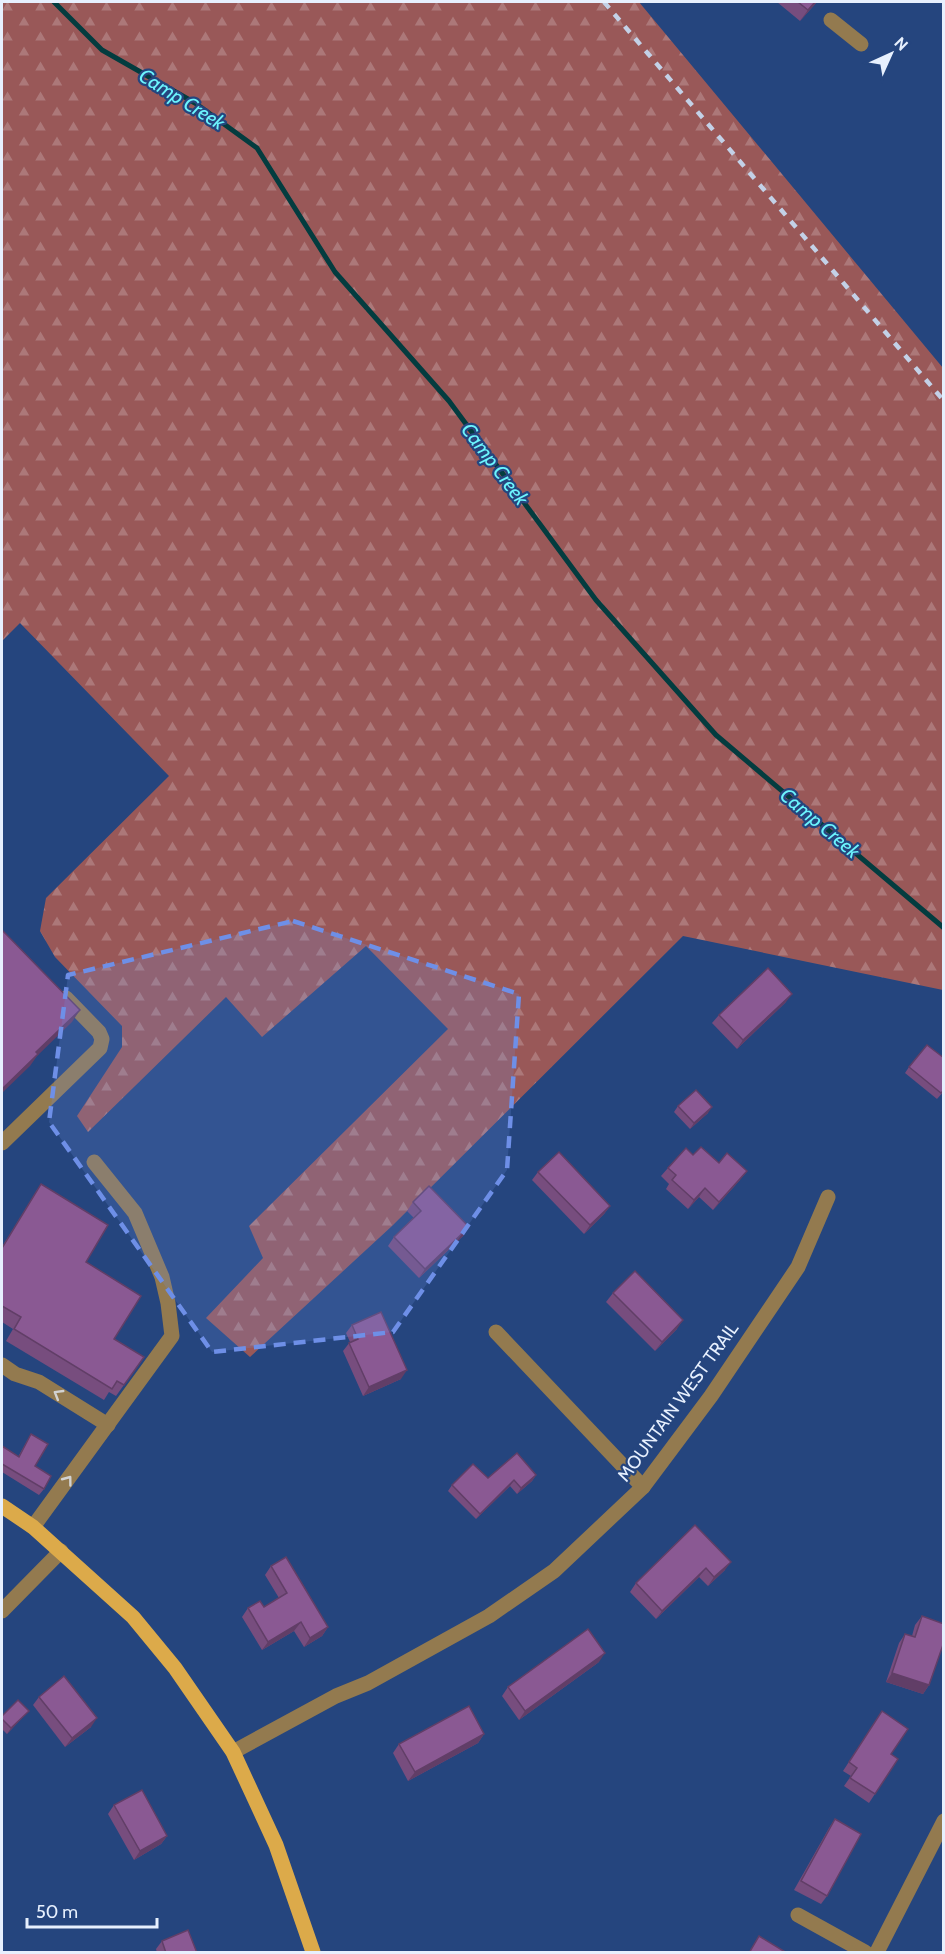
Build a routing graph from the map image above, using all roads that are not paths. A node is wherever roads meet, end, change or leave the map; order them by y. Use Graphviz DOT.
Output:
graph roads {
  1 [pos="831,20"];
  2 [pos="861,45"];
  3 [pos="58,989"];
  4 [pos="2,1143"];
  5 [pos="94,1162"];
  6 [pos="828,1197"];
  7 [pos="495,1332"];
  8 [pos="3,1369"];
  9 [pos="108,1425"];
  10 [pos="643,1487"];
  11 [pos="2,1506"];
  12 [pos="33,1527"];
  13 [pos="61,1551"];
  14 [pos="2,1611"];
  15 [pos="232,1752"];
  16 [pos="944,1821"];
  17 [pos="798,1915"];
  18 [pos="314,1953"];
  19 [pos="865,1953"];
  20 [pos="877,1953"];
  1 -- 2 [label="street"];
  3 -- 4 [label="street"];
  5 -- 9 [label="street"];
  6 -- 10 [label="street, MOUNTAIN WEST TRAIL"];
  7 -- 10 [label="street"];
  9 -- 8 [label="street, one-way"];
  12 -- 9 [label="street, one-way"];
  10 -- 15 [label="street, MOUNTAIN WEST TRAIL"];
  11 -- 12 [label="main road"];
  12 -- 13 [label="main road"];
  13 -- 14 [label="street"];
  13 -- 15 [label="main road"];
  15 -- 18 [label="main road"];
  16 -- 20 [label="street"];
  17 -- 19 [label="street"];
}
